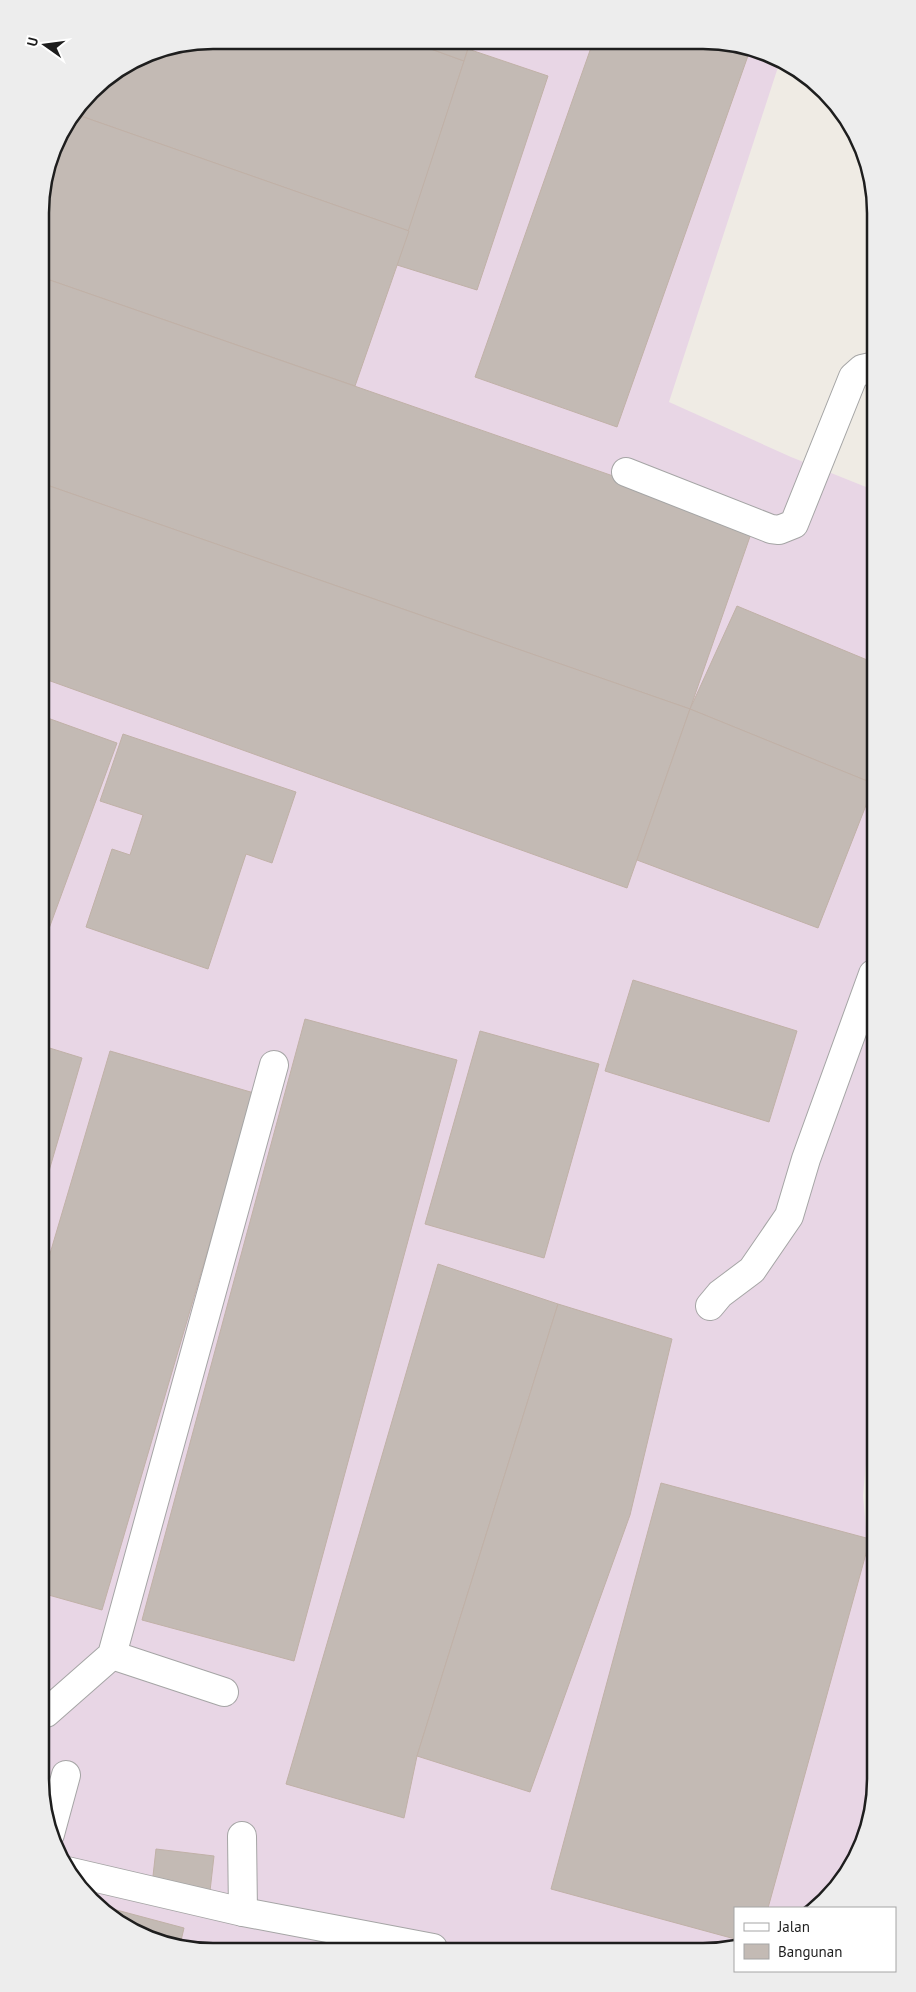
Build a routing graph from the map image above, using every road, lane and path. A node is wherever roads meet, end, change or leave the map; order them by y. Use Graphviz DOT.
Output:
graph roads {
  1 [pos="867,368"];
  2 [pos="626,472"];
  3 [pos="867,991"];
  4 [pos="274,1065"];
  5 [pos="710,1306"];
  6 [pos="112,1655"];
  7 [pos="224,1692"];
  8 [pos="49,1710"];
  9 [pos="66,1775"];
  10 [pos="54,1820"];
  11 [pos="242,1836"];
  12 [pos="79,1874"];
  13 [pos="243,1912"];
  14 [pos="407,1943"];
  1 -- 2 [label="lane"];
  3 -- 5 [label="lane"];
  4 -- 6 [label="lane"];
  6 -- 7 [label="lane"];
  6 -- 8 [label="lane"];
  9 -- 10 [label="lane"];
  11 -- 13 [label="lane"];
  12 -- 13 [label="lane"];
  13 -- 14 [label="lane"];
}
